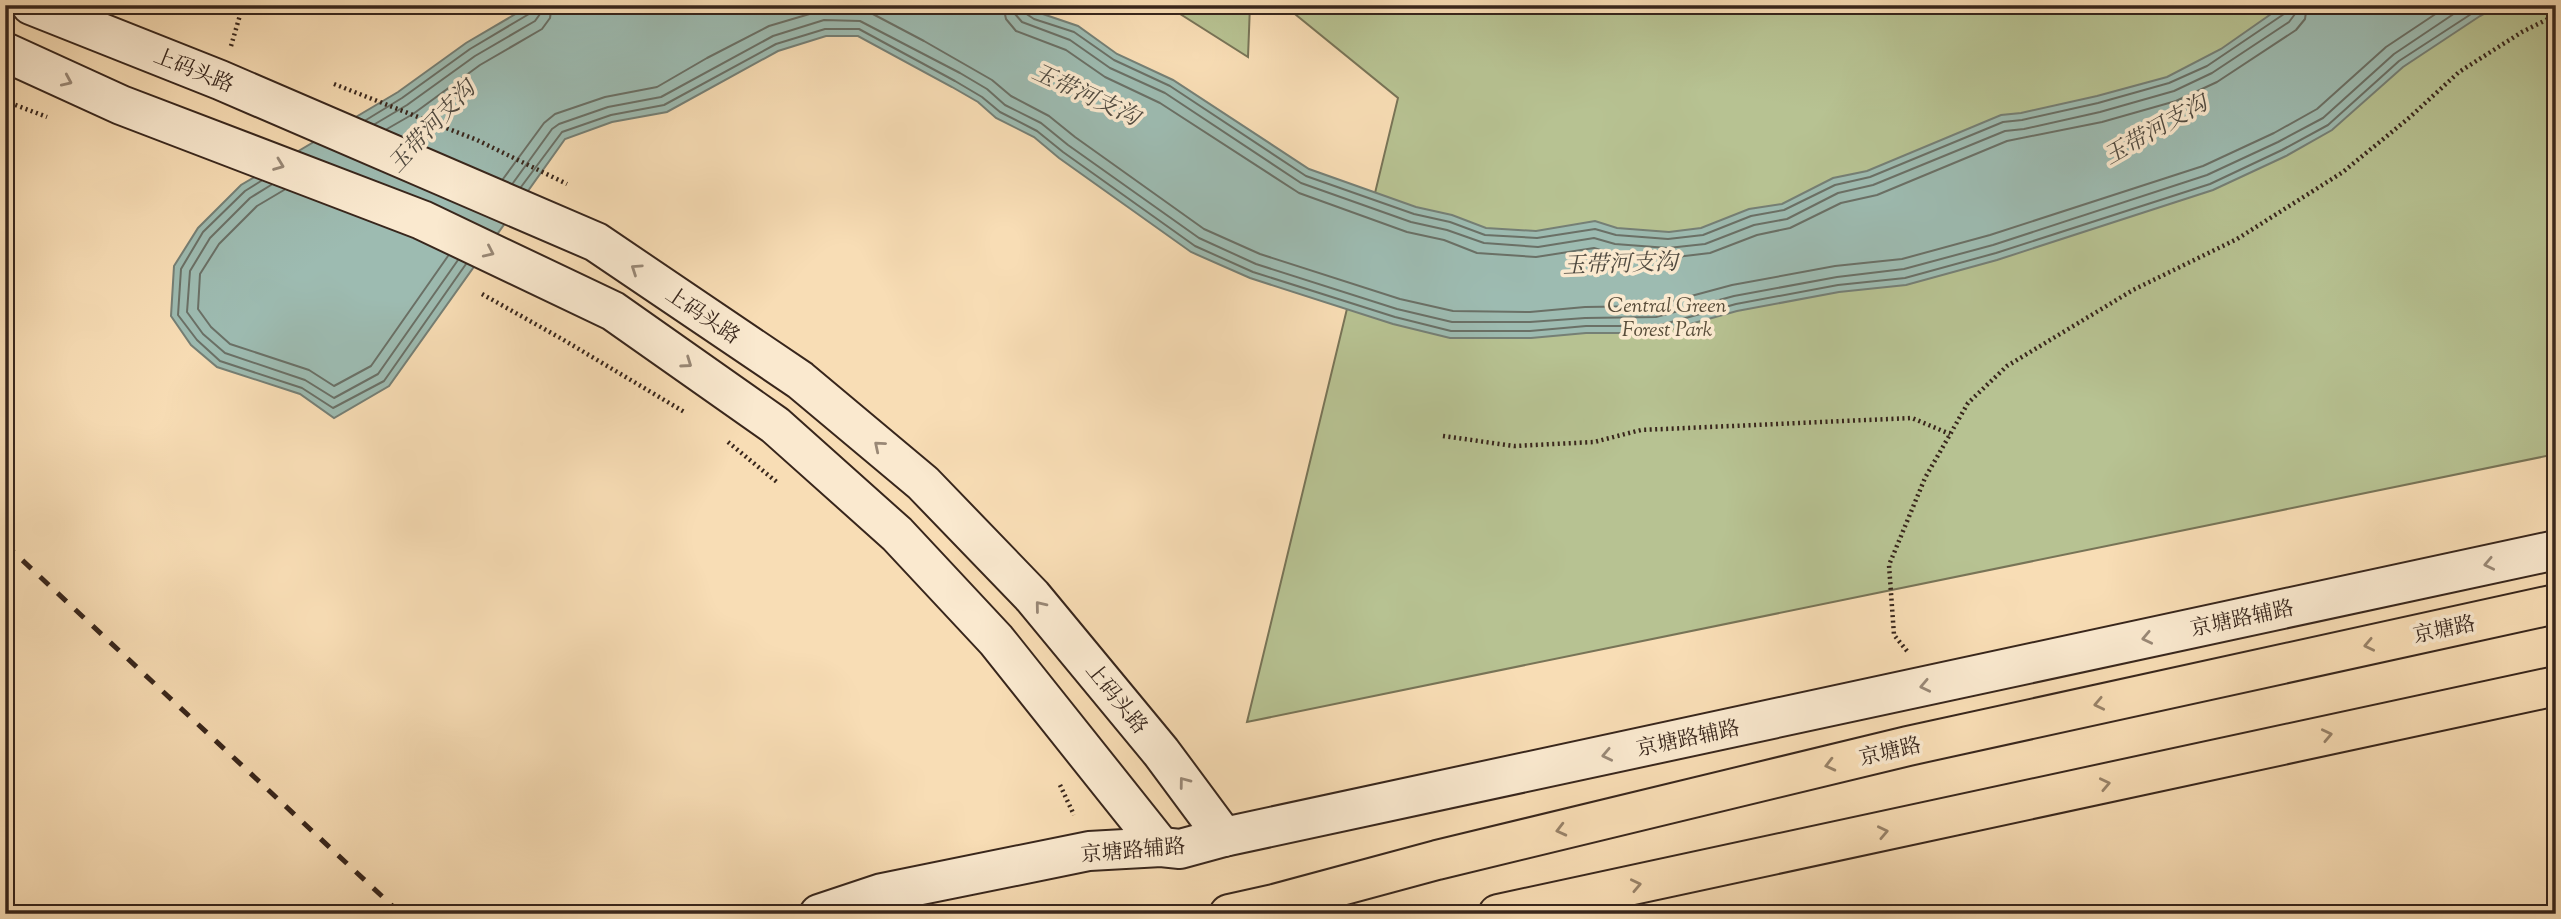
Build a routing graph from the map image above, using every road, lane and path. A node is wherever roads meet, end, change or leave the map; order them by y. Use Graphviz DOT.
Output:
graph roads {
  1 [pos="30,5"];
  2 [pos="2556,15"];
  3 [pos="5,52"];
  4 [pos="5,101"];
  5 [pos="56,120"];
  6 [pos="480,293"];
  7 [pos="696,419"];
  8 [pos="718,434"];
  9 [pos="1950,434"];
  10 [pos="1443,436"];
  11 [pos="781,485"];
  12 [pos="2556,550"];
  13 [pos="2556,604"];
  14 [pos="1935,684"];
  15 [pos="2556,686"];
  16 [pos="1055,778"];
  17 [pos="1224,837"];
  18 [pos="1161,847"];
  19 [pos="1089,851"];
  20 [pos="819,914"];
  21 [pos="1229,914"];
  22 [pos="1497,914"];
  17 -- 1 [label="main road, 上码头路, one-way"];
  2 -- 9 [label="path"];
  3 -- 18 [label="main road, one-way"];
  4 -- 5 [label="path"];
  6 -- 7 [label="path"];
  8 -- 11 [label="path"];
  9 -- 10 [label="path"];
  9 -- 14 [label="path"];
  12 -- 14 [label="main road, 京塘路辅路, one-way"];
  13 -- 21 [label="highway, 京塘路, one-way"];
  14 -- 17 [label="main road, 京塘路辅路, one-way"];
  22 -- 15 [label="highway, one-way"];
  16 -- 19 [label="path"];
  17 -- 18 [label="main road, 京塘路辅路"];
  18 -- 19 [label="main road, 京塘路辅路"];
  19 -- 20 [label="main road, 京塘路辅路"];
}
